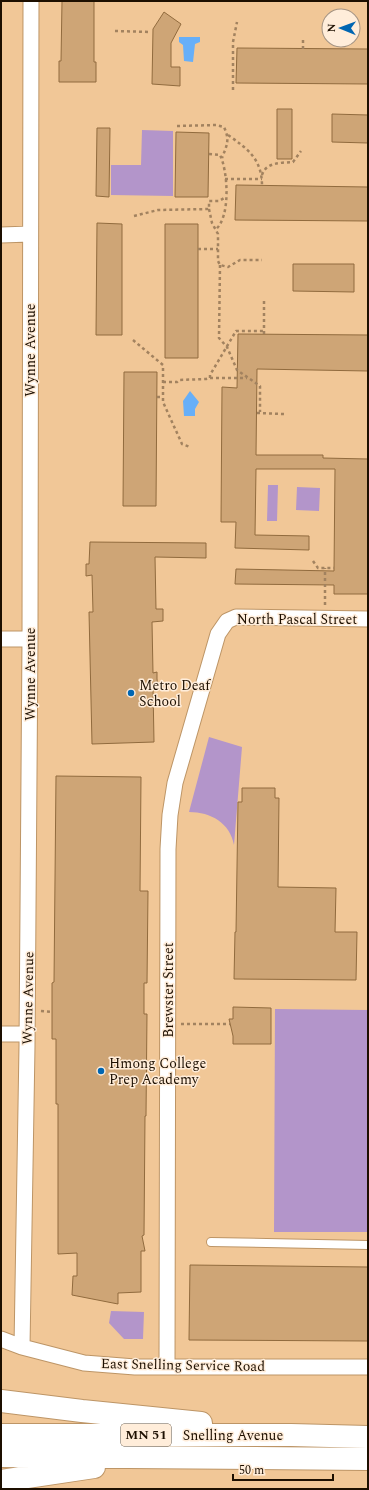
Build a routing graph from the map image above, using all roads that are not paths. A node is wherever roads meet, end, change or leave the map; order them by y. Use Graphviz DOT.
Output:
graph roads {
  1 [pos="31,1"];
  2 [pos="30,234"];
  3 [pos="1,235"];
  4 [pos="368,619"];
  5 [pos="227,621"];
  6 [pos="1,639"];
  7 [pos="30,639"];
  8 [pos="1,1034"];
  9 [pos="27,1034"];
  10 [pos="211,1242"];
  11 [pos="368,1245"];
  12 [pos="1,1339"];
  13 [pos="22,1347"];
  14 [pos="167,1367"];
  15 [pos="368,1367"];
  16 [pos="1,1401"];
  17 [pos="291,1435"];
  18 [pos="1,1436"];
  19 [pos="368,1437"];
  20 [pos="1,1456"];
  21 [pos="198,1457"];
  22 [pos="368,1459"];
  23 [pos="1,1482"];
  1 -- 2 [label="street, Wynne Avenue"];
  2 -- 3 [label="street"];
  2 -- 7 [label="street, Wynne Avenue"];
  4 -- 5 [label="street, North Pascal Street"];
  5 -- 14 [label="street, Brewster Street"];
  6 -- 7 [label="street"];
  7 -- 9 [label="street, Wynne Avenue"];
  8 -- 9 [label="street"];
  9 -- 13 [label="street, Wynne Avenue"];
  10 -- 11 [label="lane"];
  12 -- 13 [label="street, East Snelling Service Road"];
  13 -- 14 [label="street, East Snelling Service Road"];
  14 -- 15 [label="street, East Snelling Service Road"];
  16 -- 17 [label="main road"];
  17 -- 18 [label="main road, Snelling Avenue / MN 51"];
  17 -- 19 [label="main road, Snelling Avenue / MN 51"];
  20 -- 21 [label="main road, Snelling Avenue / MN 51"];
  21 -- 22 [label="main road, Snelling Avenue / MN 51"];
  21 -- 23 [label="main road"];
}
